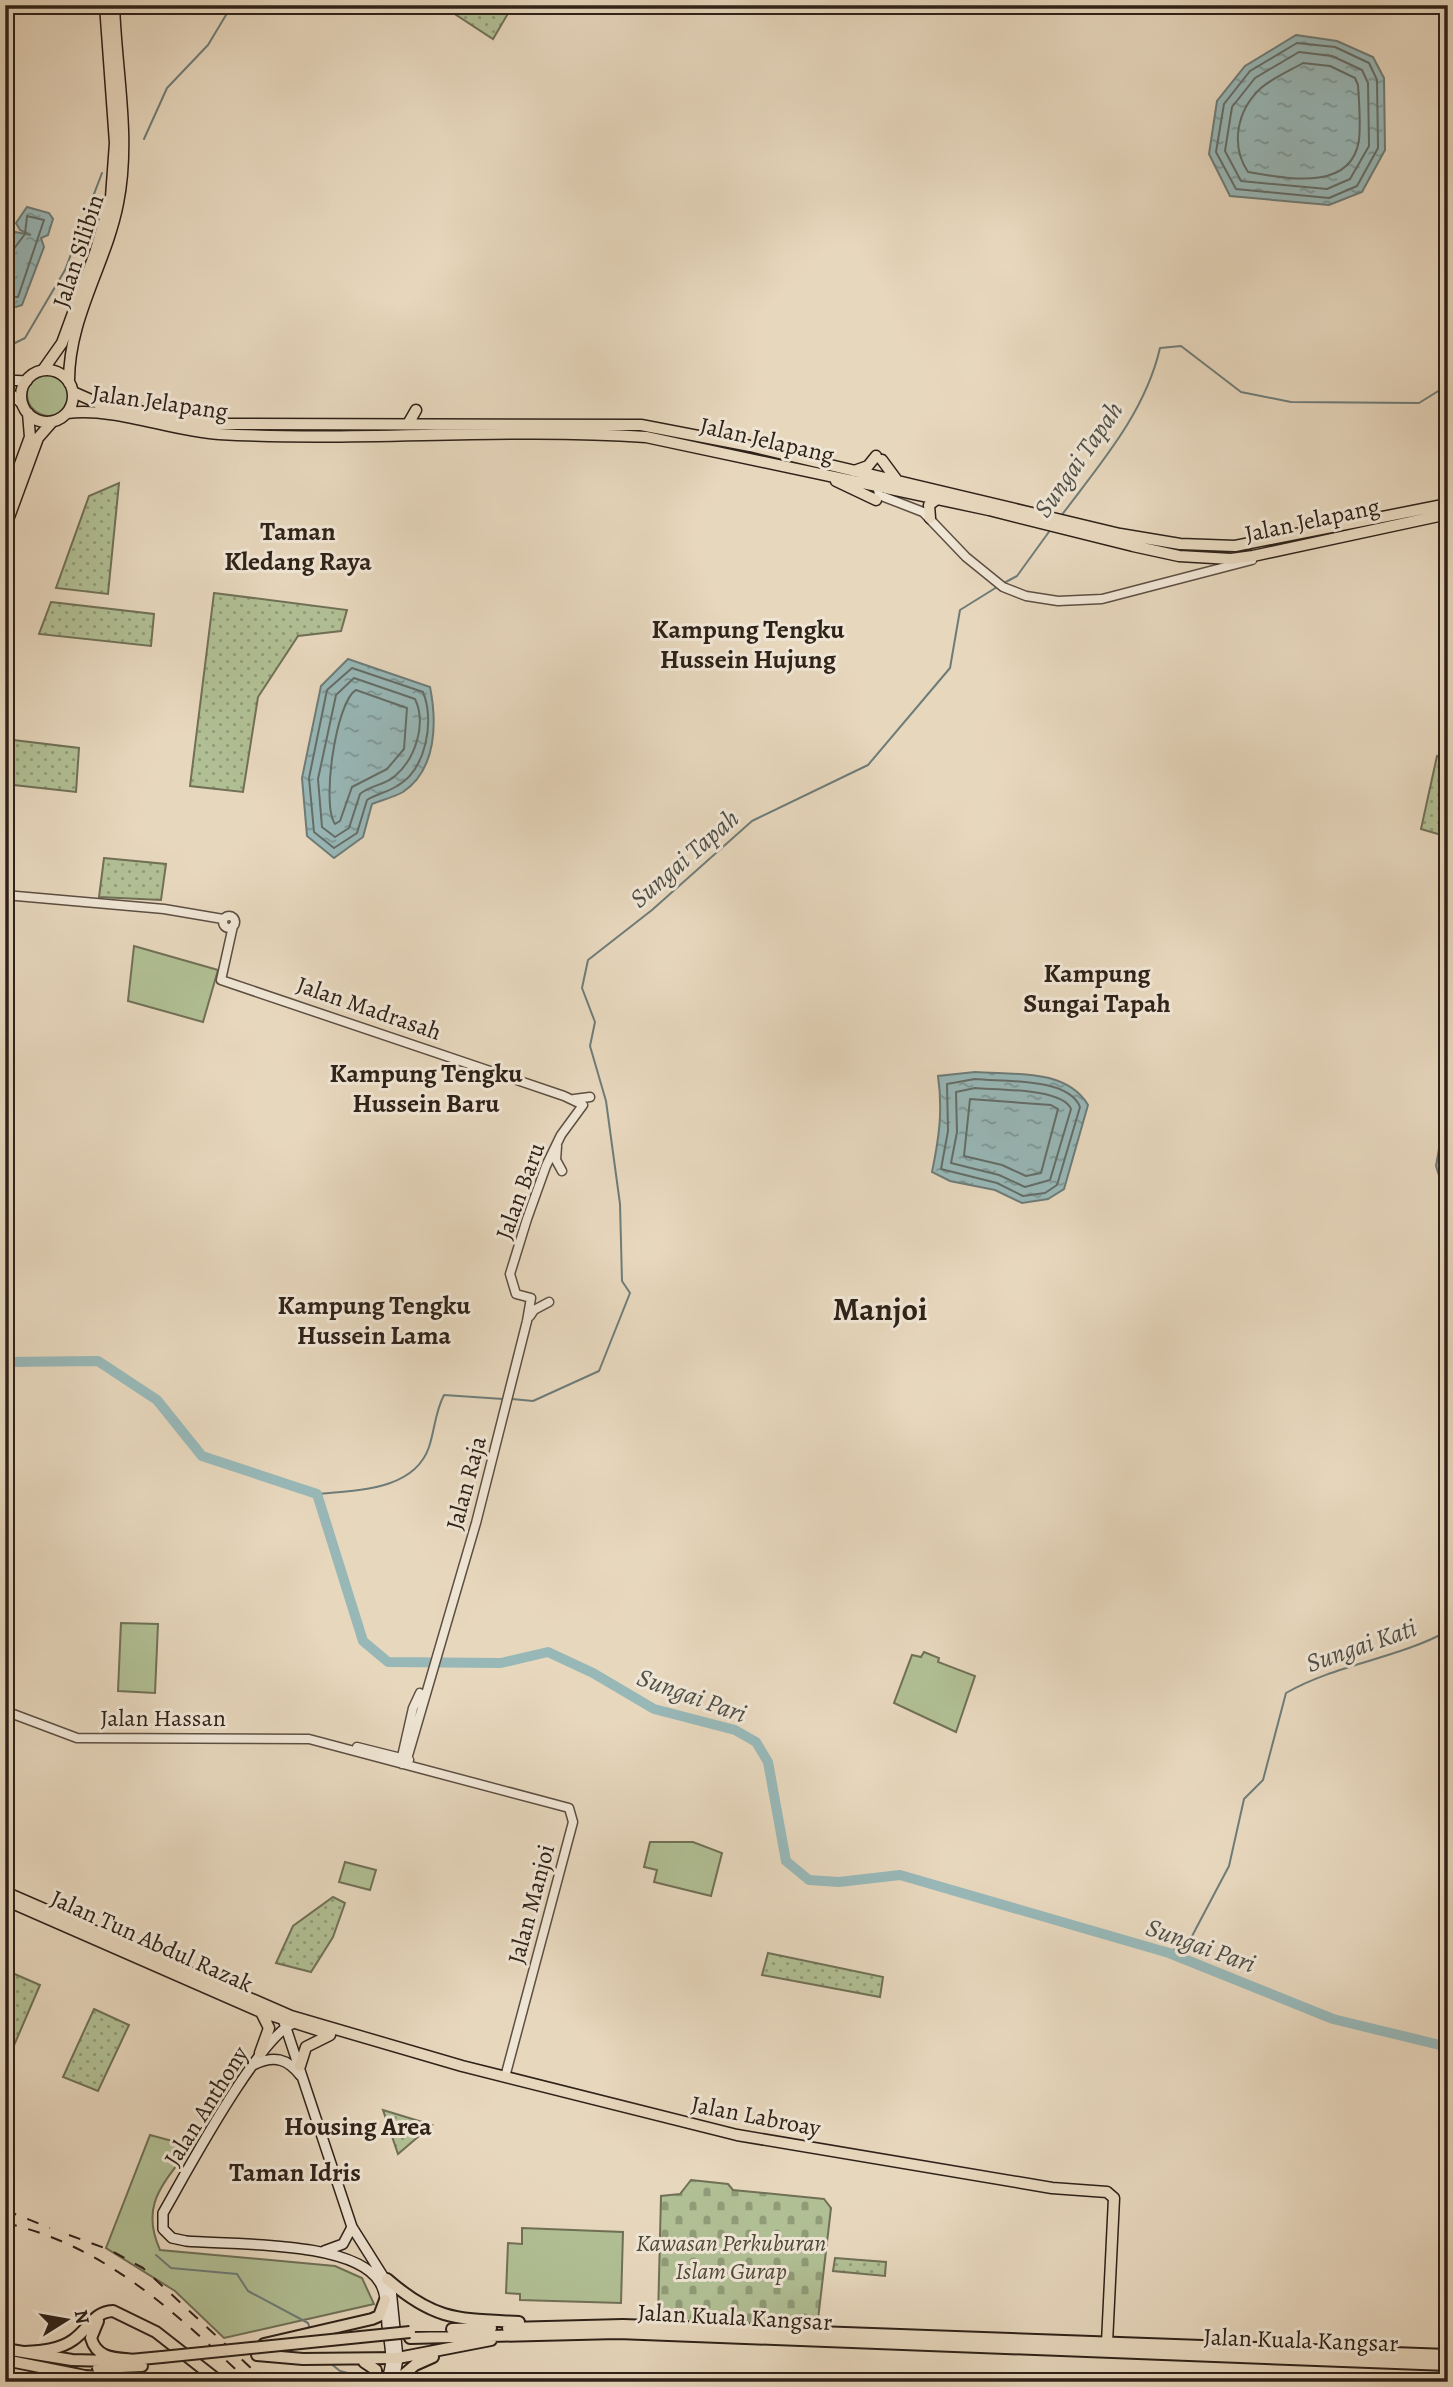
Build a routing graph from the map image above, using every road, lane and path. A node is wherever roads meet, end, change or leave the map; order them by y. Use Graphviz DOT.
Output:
graph roads {
  1 [pos="106,5"];
  2 [pos="116,5"];
  3 [pos="43,370"];
  4 [pos="5,380"];
  5 [pos="27,381"];
  6 [pos="71,387"];
  7 [pos="5,388"];
  8 [pos="26,409"];
  9 [pos="416,410"];
  10 [pos="67,413"];
  11 [pos="52,422"];
  12 [pos="408,424"];
  13 [pos="854,471"];
  14 [pos="823,475"];
  15 [pos="874,481"];
  16 [pos="900,481"];
  17 [pos="937,499"];
  18 [pos="876,500"];
  19 [pos="1448,504"];
  20 [pos="5,505"];
  21 [pos="1448,514"];
  22 [pos="930,518"];
  23 [pos="1044,519"];
  24 [pos="5,528"];
  25 [pos="1083,529"];
  26 [pos="1235,546"];
  27 [pos="1261,554"];
  28 [pos="1212,557"];
  29 [pos="5,895"];
  30 [pos="590,1097"];
  31 [pos="568,1098"];
  32 [pos="583,1105"];
  33 [pos="569,1124"];
  34 [pos="557,1144"];
  35 [pos="562,1171"];
  36 [pos="517,1294"];
  37 [pos="549,1302"];
  38 [pos="529,1308"];
  39 [pos="527,1321"];
  40 [pos="5,1711"];
  41 [pos="403,1760"];
  42 [pos="5,1892"];
  43 [pos="5,1900"];
  44 [pos="99,1940"];
  45 [pos="119,1941"];
  46 [pos="150,1963"];
  47 [pos="261,2008"];
  48 [pos="304,2021"];
  49 [pos="287,2023"];
  50 [pos="331,2034"];
  51 [pos="388,2045"];
  52 [pos="260,2053"];
  53 [pos="251,2066"];
  54 [pos="299,2066"];
  55 [pos="505,2077"];
  56 [pos="302,2078"];
  57 [pos="1052,2188"];
  58 [pos="352,2227"];
  59 [pos="321,2251"];
  60 [pos="1110,2271"];
  61 [pos="387,2279"];
  62 [pos="385,2300"];
  63 [pos="589,2325"];
  64 [pos="546,2336"];
  65 [pos="1107,2343"];
  66 [pos="5,2349"];
  67 [pos="448,2350"];
  68 [pos="253,2352"];
  69 [pos="1071,2353"];
  70 [pos="23,2355"];
  71 [pos="1147,2355"];
  72 [pos="1448,2355"];
  73 [pos="394,2358"];
  74 [pos="5,2359"];
  75 [pos="136,2360"];
  76 [pos="358,2360"];
  77 [pos="162,2361"];
  78 [pos="1448,2365"];
  79 [pos="182,2382"];
  80 [pos="209,2382"];
  81 [pos="220,2382"];
  82 [pos="377,2382"];
  83 [pos="384,2382"];
  84 [pos="395,2382"];
  1 -- 3 [label="main road, Jalan Silibin"];
  2 -- 6 [label="main road, Jalan Silibin"];
  3 -- 5 [label="main road"];
  3 -- 6 [label="main road"];
  4 -- 5 [label="main road"];
  5 -- 8 [label="main road"];
  6 -- 10 [label="main road"];
  6 -- 12 [label="main road, Jalan Jelapang"];
  7 -- 8 [label="main road"];
  8 -- 11 [label="main road"];
  8 -- 20 [label="main road"];
  9 -- 12 [label="main road"];
  10 -- 11 [label="main road"];
  10 -- 14 [label="main road, Jalan Jelapang"];
  11 -- 24 [label="main road"];
  12 -- 13 [label="main road, Jalan Jelapang"];
  13 -- 15 [label="main road, Jalan Jelapang"];
  13 -- 16 [label="main road"];
  14 -- 15 [label="main road, Jalan Jelapang"];
  14 -- 18 [label="main road"];
  15 -- 16 [label="main road, Jalan Jelapang"];
  15 -- 17 [label="main road, Jalan Jelapang"];
  15 -- 18 [label="street"];
  15 -- 22 [label="street"];
  16 -- 23 [label="main road, Jalan Jelapang"];
  17 -- 22 [label="main road"];
  17 -- 23 [label="main road, Jalan Jelapang"];
  18 -- 22 [label="street"];
  19 -- 26 [label="main road, Jalan Jelapang"];
  21 -- 27 [label="main road, Jalan Jelapang"];
  22 -- 27 [label="street"];
  23 -- 25 [label="main road, Jalan Jelapang"];
  25 -- 26 [label="main road, Jalan Jelapang"];
  25 -- 28 [label="main road, Jalan Jelapang"];
  26 -- 27 [label="main road"];
  26 -- 28 [label="main road"];
  27 -- 28 [label="main road, Jalan Jelapang"];
  29 -- 31 [label="street, Jalan Madrasah"];
  30 -- 31 [label="street"];
  31 -- 32 [label="street, Jalan Madrasah"];
  31 -- 33 [label="street"];
  32 -- 33 [label="street, Jalan Baru"];
  33 -- 34 [label="street, Jalan Baru"];
  34 -- 35 [label="street"];
  34 -- 36 [label="street, Jalan Baru"];
  36 -- 38 [label="street"];
  36 -- 38 [label="street, Jalan Raja"];
  37 -- 39 [label="street"];
  38 -- 39 [label="street, Jalan Raja"];
  39 -- 41 [label="street, Jalan Raja"];
  40 -- 41 [label="street, Jalan Hassan"];
  41 -- 55 [label="street, Jalan Manjoi"];
  42 -- 45 [label="main road, Jalan Tun Abdul Razak"];
  43 -- 44 [label="main road, Jalan Tun Abdul Razak"];
  44 -- 45 [label="main road"];
  44 -- 46 [label="main road, Jalan Tun Abdul Razak"];
  45 -- 46 [label="main road"];
  45 -- 47 [label="main road, Jalan Tun Abdul Razak"];
  46 -- 47 [label="main road, Jalan Tun Abdul Razak"];
  47 -- 48 [label="main road, Jalan Tun Abdul Razak"];
  47 -- 49 [label="main road, Jalan Tun Abdul Razak"];
  47 -- 52 [label="main road"];
  48 -- 49 [label="main road"];
  48 -- 51 [label="main road, Jalan Tun Abdul Razak"];
  49 -- 50 [label="main road, Jalan Tun Abdul Razak"];
  49 -- 52 [label="main road, Jalan Anthony"];
  49 -- 54 [label="main road"];
  50 -- 51 [label="main road, Jalan Tun Abdul Razak"];
  50 -- 54 [label="main road"];
  51 -- 55 [label="main road, Jalan Labroay"];
  52 -- 53 [label="main road, Jalan Anthony"];
  53 -- 56 [label="main road"];
  53 -- 59 [label="main road, Jalan Anthony"];
  54 -- 56 [label="main road"];
  55 -- 57 [label="main road, Jalan Labroay"];
  56 -- 58 [label="main road"];
  57 -- 60 [label="main road"];
  57 -- 60 [label="main road, Jalan Labroay"];
  58 -- 59 [label="main road"];
  58 -- 61 [label="main road"];
  59 -- 62 [label="main road"];
  60 -- 65 [label="main road"];
  61 -- 63 [label="highway"];
  61 -- 73 [label="main road"];
  62 -- 68 [label="highway, bridge"];
  62 -- 73 [label="main road"];
  63 -- 65 [label="highway, Jalan Kuala Kangsar"];
  63 -- 68 [label="highway, Jalan Kuala Kangsar, bridge"];
  64 -- 67 [label="highway"];
  64 -- 68 [label="highway, Jalan Kuala Kangsar"];
  64 -- 69 [label="highway, Jalan Kuala Kangsar"];
  65 -- 69 [label="highway"];
  65 -- 71 [label="highway"];
  65 -- 72 [label="highway, Jalan Kuala Kangsar"];
  66 -- 70 [label="highway"];
  67 -- 73 [label="highway"];
  67 -- 84 [label="highway"];
  68 -- 76 [label="highway"];
  68 -- 77 [label="highway, Jalan Kuala Kangsar"];
  69 -- 71 [label="highway, Jalan Kuala Kangsar"];
  70 -- 74 [label="highway"];
  70 -- 75 [label="highway, Jalan Kuala Kangsar"];
  70 -- 77 [label="highway, Jalan Kuala Kangsar"];
  70 -- 81 [label="highway"];
  71 -- 78 [label="highway, Jalan Kuala Kangsar"];
  73 -- 76 [label="highway"];
  73 -- 83 [label="main road"];
  73 -- 84 [label="main road"];
  74 -- 79 [label="highway"];
  75 -- 77 [label="highway, Jalan Kuala Kangsar"];
  75 -- 80 [label="highway"];
  76 -- 82 [label="highway"];
}
